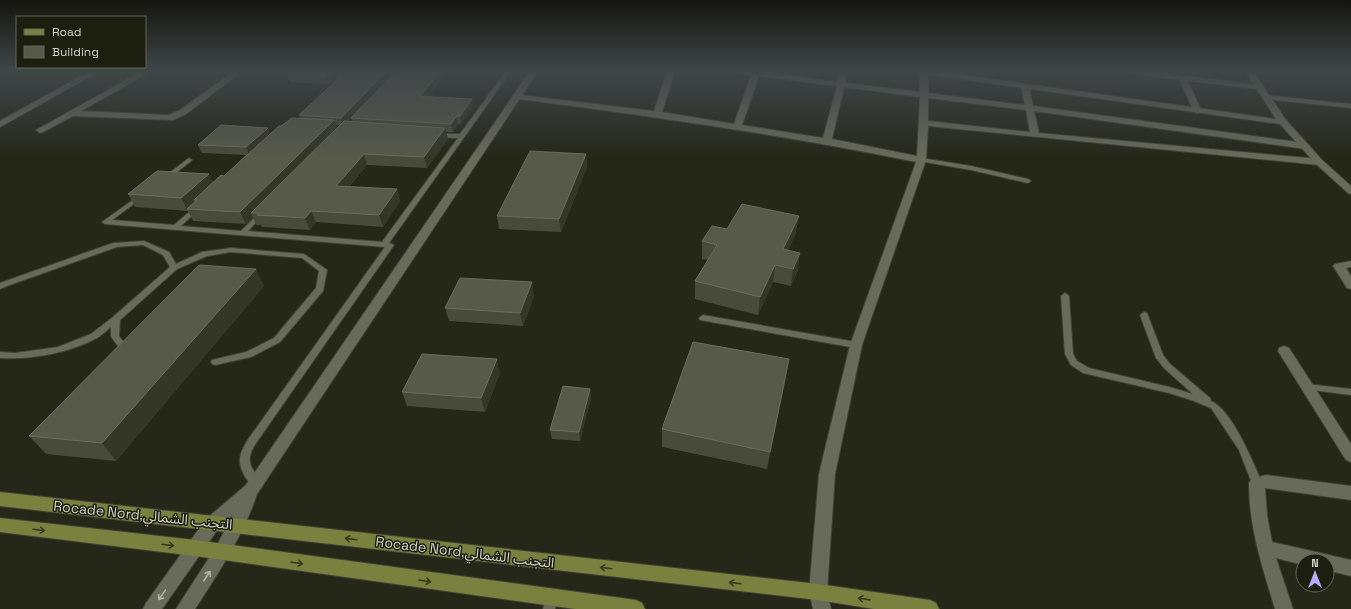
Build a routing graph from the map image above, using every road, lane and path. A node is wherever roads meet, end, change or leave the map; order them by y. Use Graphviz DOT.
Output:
graph roads {
  1 [pos="45,99"];
  2 [pos="96,99"];
  3 [pos="200,99"];
  4 [pos="488,99"];
  5 [pos="517,99"];
  6 [pos="545,99"];
  7 [pos="662,99"];
  8 [pos="747,99"];
  9 [pos="837,99"];
  10 [pos="925,99"];
  11 [pos="960,99"];
  12 [pos="1027,99"];
  13 [pos="1121,99"];
  14 [pos="1192,99"];
  15 [pos="1268,99"];
  16 [pos="1289,99"];
  17 [pos="1351,106"];
  18 [pos="1029,108"];
  19 [pos="1197,110"];
  20 [pos="71,113"];
  21 [pos="657,114"];
  22 [pos="1283,122"];
  23 [pos="924,123"];
  24 [pos="0,124"];
  25 [pos="737,126"];
  26 [pos="40,130"];
  27 [pos="431,134"];
  28 [pos="1035,135"];
  29 [pos="462,136"];
  30 [pos="827,141"];
  31 [pos="1305,146"];
  32 [pos="189,160"];
  33 [pos="921,160"];
  34 [pos="1319,162"];
  35 [pos="1028,181"];
  36 [pos="159,182"];
  37 [pos="147,191"];
  38 [pos="1351,191"];
  39 [pos="203,202"];
  40 [pos="265,211"];
  41 [pos="175,228"];
  42 [pos="243,233"];
  43 [pos="384,244"];
  44 [pos="1351,264"];
  45 [pos="174,267"];
  46 [pos="1351,285"];
  47 [pos="0,287"];
  48 [pos="1065,296"];
  49 [pos="1144,316"];
  50 [pos="703,318"];
  51 [pos="116,319"];
  52 [pos="856,346"];
  53 [pos="1284,351"];
  54 [pos="126,352"];
  55 [pos="0,355"];
  56 [pos="215,362"];
  57 [pos="1307,387"];
  58 [pos="1351,392"];
  59 [pos="1214,406"];
  60 [pos="1351,456"];
  61 [pos="1257,483"];
  62 [pos="253,487"];
  63 [pos="1351,494"];
  64 [pos="0,499"];
  65 [pos="212,524"];
  66 [pos="0,525"];
  67 [pos="237,526"];
  68 [pos="195,548"];
  69 [pos="1264,548"];
  70 [pos="222,553"];
  71 [pos="1295,555"];
  72 [pos="1335,564"];
  73 [pos="1351,568"];
  74 [pos="820,601"];
  75 [pos="550,603"];
  76 [pos="152,609"];
  77 [pos="185,609"];
  78 [pos="636,609"];
  79 [pos="930,609"];
  80 [pos="1284,609"];
  1 -- 24 [label="street"];
  2 -- 20 [label="street"];
  3 -- 20 [label="street"];
  4 -- 29 [label="lane"];
  5 -- 62 [label="street"];
  6 -- 21 [label="street"];
  7 -- 21 [label="street"];
  8 -- 25 [label="street"];
  9 -- 30 [label="street"];
  10 -- 23 [label="street"];
  11 -- 18 [label="street"];
  12 -- 18 [label="street"];
  13 -- 19 [label="street"];
  14 -- 19 [label="street"];
  15 -- 22 [label="street"];
  16 -- 17 [label="street"];
  18 -- 28 [label="street"];
  18 -- 31 [label="street"];
  19 -- 22 [label="street"];
  20 -- 26 [label="street"];
  21 -- 25 [label="street"];
  22 -- 31 [label="street"];
  23 -- 28 [label="street"];
  23 -- 33 [label="street"];
  25 -- 30 [label="street"];
  27 -- 29 [label="lane"];
  28 -- 34 [label="street"];
  29 -- 43 [label="lane"];
  30 -- 33 [label="street"];
  31 -- 34 [label="street"];
  32 -- 36 [label="lane"];
  33 -- 35 [label="lane"];
  33 -- 52 [label="street"];
  34 -- 38 [label="street"];
  37 -- 41 [label="lane"];
  39 -- 41 [label="lane"];
  40 -- 42 [label="lane"];
  41 -- 42 [label="lane"];
  42 -- 43 [label="lane"];
  43 -- 62 [label="lane"];
  44 -- 46 [label="street"];
  45 -- 47 [label="lane"];
  45 -- 51 [label="lane"];
  45 -- 56 [label="lane"];
  48 -- 59 [label="lane"];
  49 -- 59 [label="lane"];
  50 -- 52 [label="lane"];
  51 -- 54 [label="lane"];
  51 -- 55 [label="lane"];
  52 -- 74 [label="street"];
  53 -- 57 [label="street"];
  57 -- 58 [label="lane"];
  57 -- 60 [label="street"];
  59 -- 61 [label="lane"];
  61 -- 63 [label="street"];
  61 -- 69 [label="street"];
  62 -- 65 [label="street"];
  62 -- 67 [label="street"];
  64 -- 65 [label="main road, Rocade Nord,التجنب الشمالي"];
  65 -- 67 [label="main road, Rocade Nord,التجنب الشمالي"];
  65 -- 68 [label="street"];
  66 -- 68 [label="main road, Rocade Nord,التجنب الشمالي, one-way"];
  67 -- 70 [label="street"];
  74 -- 67 [label="main road, Rocade Nord,التجنب الشمالي, one-way"];
  68 -- 70 [label="main road, Rocade Nord,التجنب الشمالي"];
  68 -- 76 [label="street, one-way"];
  69 -- 71 [label="street"];
  69 -- 80 [label="street"];
  70 -- 75 [label="main road, Rocade Nord,التجنب الشمالي, one-way"];
  77 -- 70 [label="street, one-way"];
  72 -- 73 [label="street"];
  79 -- 74 [label="main road, Rocade Nord,التجنب الشمالي, one-way"];
  75 -- 78 [label="main road, Rocade Nord,التجنب الشمالي"];
}
